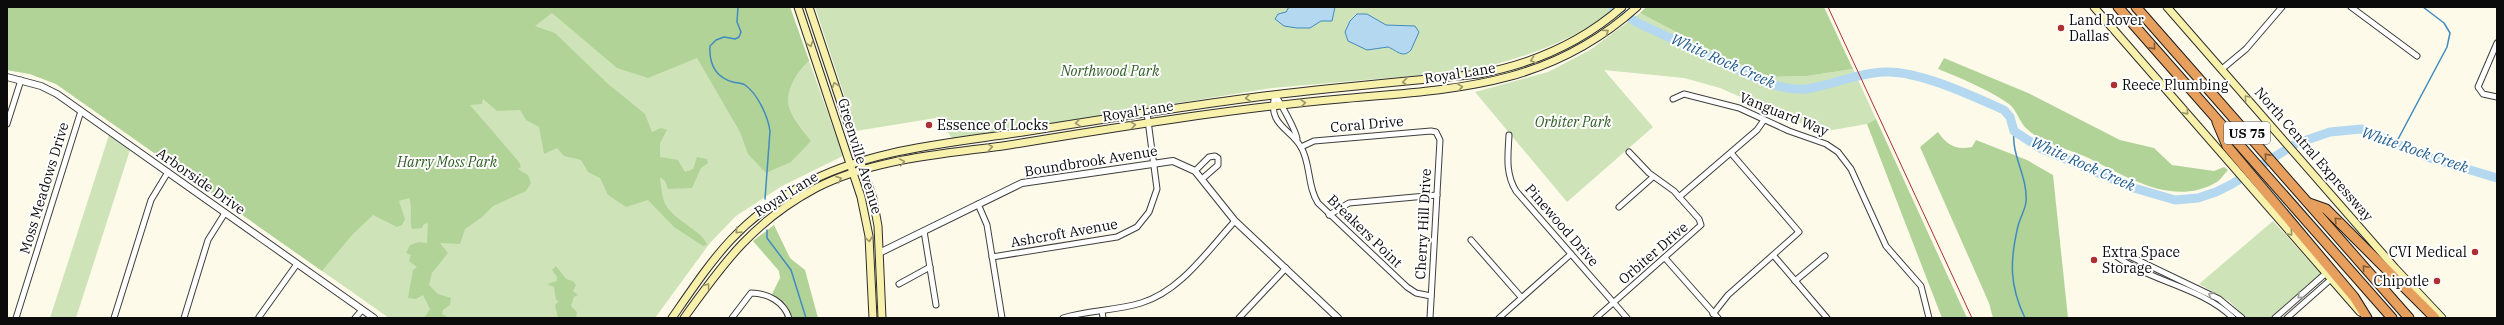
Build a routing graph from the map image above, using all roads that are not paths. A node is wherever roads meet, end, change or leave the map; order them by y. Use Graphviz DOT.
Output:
graph roads {
  1 [pos="798,7"];
  2 [pos="809,7"];
  3 [pos="1622,7"];
  4 [pos="1637,7"];
  5 [pos="2094,7"];
  6 [pos="2118,7"];
  7 [pos="2167,7"];
  8 [pos="2282,7"];
  9 [pos="2351,7"];
  10 [pos="2138,8"];
  11 [pos="2497,43"];
  12 [pos="2417,56"];
  13 [pos="829,66"];
  14 [pos="818,69"];
  15 [pos="2222,69"];
  16 [pos="1501,70"];
  17 [pos="7,77"];
  18 [pos="1503,79"];
  19 [pos="21,80"];
  20 [pos="1276,95"];
  21 [pos="2497,97"];
  22 [pos="1673,99"];
  23 [pos="1281,105"];
  24 [pos="1272,106"];
  25 [pos="81,111"];
  26 [pos="1147,113"];
  27 [pos="2213,114"];
  28 [pos="1764,120"];
  29 [pos="1148,123"];
  30 [pos="7,124"];
  31 [pos="1436,132"];
  32 [pos="1509,135"];
  33 [pos="1297,140"];
  34 [pos="1301,147"];
  35 [pos="1629,152"];
  36 [pos="1731,152"];
  37 [pos="861,161"];
  38 [pos="1154,162"];
  39 [pos="850,164"];
  40 [pos="864,170"];
  41 [pos="1195,171"];
  42 [pos="168,172"];
  43 [pos="854,174"];
  44 [pos="1653,177"];
  45 [pos="1202,179"];
  46 [pos="1437,196"];
  47 [pos="1679,197"];
  48 [pos="2308,202"];
  49 [pos="2269,203"];
  50 [pos="978,204"];
  51 [pos="768,206"];
  52 [pos="1619,207"];
  53 [pos="225,213"];
  54 [pos="774,215"];
  55 [pos="1329,215"];
  56 [pos="1235,222"];
  57 [pos="924,231"];
  58 [pos="1471,240"];
  59 [pos="879,253"];
  60 [pos="870,254"];
  61 [pos="1571,254"];
  62 [pos="1774,256"];
  63 [pos="1824,256"];
  64 [pos="992,257"];
  65 [pos="1665,258"];
  66 [pos="297,264"];
  67 [pos="930,267"];
  68 [pos="1286,268"];
  69 [pos="2325,274"];
  70 [pos="2330,280"];
  71 [pos="1795,281"];
  72 [pos="899,284"];
  73 [pos="2198,289"];
  74 [pos="2366,289"];
  75 [pos="2195,294"];
  76 [pos="1431,296"];
  77 [pos="1521,297"];
  78 [pos="1614,303"];
  79 [pos="936,305"];
  80 [pos="362,310"];
  81 [pos="1102,310"];
  82 [pos="1713,314"];
  83 [pos="259,317"];
  84 [pos="1336,317"];
  85 [pos="16,318"];
  86 [pos="114,318"];
  87 [pos="184,318"];
  88 [pos="355,318"];
  89 [pos="374,318"];
  90 [pos="672,318"];
  91 [pos="684,318"];
  92 [pos="732,318"];
  93 [pos="789,318"];
  94 [pos="873,318"];
  95 [pos="882,318"];
  96 [pos="1002,318"];
  97 [pos="1062,318"];
  98 [pos="1103,318"];
  99 [pos="1239,318"];
  100 [pos="1430,318"];
  101 [pos="1499,318"];
  102 [pos="1596,318"];
  103 [pos="1627,318"];
  104 [pos="1718,318"];
  105 [pos="1827,318"];
  106 [pos="1929,318"];
  107 [pos="2233,318"];
  108 [pos="2242,318"];
  109 [pos="2275,318"];
  110 [pos="2287,318"];
  111 [pos="2366,318"];
  112 [pos="2384,318"];
  113 [pos="2392,318"];
  114 [pos="2409,318"];
  115 [pos="2435,318"];
  116 [pos="2442,318"];
  1 -- 14 [label="main road, Greenville Avenue, one-way"];
  2 -- 13 [label="main road, Greenville Avenue"];
  3 -- 16 [label="main road, Royal Lane, one-way"];
  18 -- 4 [label="main road, Royal Lane, one-way"];
  5 -- 49 [label="main road, one-way"];
  6 -- 27 [label="highway, US 75, one-way"];
  7 -- 15 [label="main road, North Central Expressway"];
  8 -- 15 [label="street"];
  9 -- 12 [label="street"];
  48 -- 10 [label="highway, US 75, one-way"];
  11 -- 21 [label="street"];
  13 -- 14 [label="main road"];
  37 -- 13 [label="main road, Greenville Avenue, one-way"];
  14 -- 39 [label="main road, Greenville Avenue"];
  116 -- 15 [label="main road, North Central Expressway, one-way"];
  16 -- 18 [label="main road"];
  16 -- 20 [label="main road, Royal Lane, one-way"];
  17 -- 19 [label="street, Arborside Drive"];
  23 -- 18 [label="main road, Royal Lane, one-way"];
  19 -- 25 [label="street, Arborside Drive"];
  19 -- 30 [label="street"];
  20 -- 23 [label="street, Breakers Point"];
  20 -- 24 [label="street"];
  20 -- 26 [label="main road, Royal Lane, one-way"];
  22 -- 28 [label="street, Vanguard Way"];
  23 -- 24 [label="main road, Royal Lane"];
  23 -- 33 [label="street, Breakers Point"];
  24 -- 29 [label="main road, Royal Lane"];
  24 -- 33 [label="street, Breakers Point"];
  25 -- 42 [label="street, Arborside Drive"];
  25 -- 85 [label="street, Moss Meadows Drive"];
  26 -- 29 [label="street, Ashcroft Avenue"];
  26 -- 37 [label="main road, Royal Lane, one-way"];
  27 -- 49 [label="highway"];
  27 -- 74 [label="highway, US 75"];
  28 -- 36 [label="street"];
  28 -- 106 [label="street, Vanguard Way"];
  29 -- 38 [label="street, Ashcroft Avenue"];
  40 -- 29 [label="main road, Royal Lane, one-way"];
  31 -- 34 [label="street, Coral Drive"];
  31 -- 46 [label="street, Cherry Hill Drive"];
  32 -- 61 [label="street, Pinewood Drive"];
  33 -- 34 [label="street, Breakers Point"];
  34 -- 55 [label="street, Breakers Point"];
  35 -- 44 [label="street, Orbiter Drive"];
  36 -- 47 [label="street"];
  36 -- 62 [label="street"];
  37 -- 39 [label="main road, Royal Lane"];
  37 -- 40 [label="main road, Greenville Avenue"];
  38 -- 41 [label="street, Boundbrook Avenue"];
  38 -- 50 [label="street, Boundbrook Avenue"];
  38 -- 64 [label="street, Ashcroft Avenue"];
  39 -- 43 [label="main road, Greenville Avenue"];
  39 -- 51 [label="main road, Royal Lane"];
  40 -- 43 [label="main road, Royal Lane"];
  40 -- 59 [label="main road, Greenville Avenue"];
  41 -- 45 [label="street, Boundbrook Avenue"];
  41 -- 45 [label="street"];
  42 -- 53 [label="street, Arborside Drive"];
  42 -- 86 [label="street"];
  54 -- 43 [label="main road, Royal Lane, one-way"];
  43 -- 60 [label="main road, Greenville Avenue, one-way"];
  44 -- 47 [label="street, Orbiter Drive"];
  44 -- 52 [label="street"];
  45 -- 56 [label="street, Boundbrook Avenue"];
  46 -- 55 [label="street"];
  46 -- 76 [label="street, Cherry Hill Drive"];
  47 -- 65 [label="street, Orbiter Drive"];
  114 -- 48 [label="highway, US 75, one-way"];
  115 -- 48 [label="highway, one-way"];
  49 -- 69 [label="main road, one-way"];
  49 -- 111 [label="highway"];
  50 -- 57 [label="street, Boundbrook Avenue"];
  50 -- 64 [label="street"];
  51 -- 54 [label="main road"];
  51 -- 90 [label="main road, Royal Lane, one-way"];
  53 -- 66 [label="street, Arborside Drive"];
  53 -- 87 [label="street"];
  91 -- 54 [label="main road, Royal Lane, one-way"];
  55 -- 76 [label="street, Breakers Point"];
  56 -- 68 [label="street, Boundbrook Avenue"];
  56 -- 81 [label="street"];
  57 -- 59 [label="street, Boundbrook Avenue"];
  57 -- 67 [label="street"];
  58 -- 77 [label="street"];
  59 -- 60 [label="street, Boundbrook Avenue"];
  59 -- 95 [label="main road, Greenville Avenue"];
  60 -- 94 [label="main road, Greenville Avenue"];
  61 -- 77 [label="street"];
  61 -- 78 [label="street, Pinewood Drive"];
  62 -- 71 [label="street"];
  62 -- 82 [label="street"];
  63 -- 71 [label="street"];
  64 -- 96 [label="street"];
  65 -- 78 [label="street, Orbiter Drive"];
  65 -- 82 [label="street"];
  66 -- 80 [label="street, Arborside Drive"];
  66 -- 83 [label="street"];
  67 -- 72 [label="street"];
  67 -- 79 [label="street"];
  68 -- 84 [label="street, Boundbrook Avenue"];
  68 -- 99 [label="street"];
  69 -- 70 [label="main road"];
  69 -- 109 [label="street, one-way"];
  70 -- 110 [label="street"];
  70 -- 111 [label="main road"];
  71 -- 105 [label="street"];
  73 -- 75 [label="street"];
  73 -- 75 [label="street"];
  108 -- 73 [label="street, one-way"];
  74 -- 112 [label="highway"];
  74 -- 113 [label="highway, US 75"];
  75 -- 107 [label="street"];
  76 -- 100 [label="street, Cherry Hill Drive"];
  77 -- 101 [label="street"];
  78 -- 102 [label="street, Orbiter Drive"];
  78 -- 103 [label="street, Pinewood Drive"];
  80 -- 88 [label="street"];
  80 -- 89 [label="street, Arborside Drive"];
  81 -- 97 [label="street"];
  81 -- 98 [label="street"];
  82 -- 104 [label="street"];
  92 -- 93 [label="street"];
}
